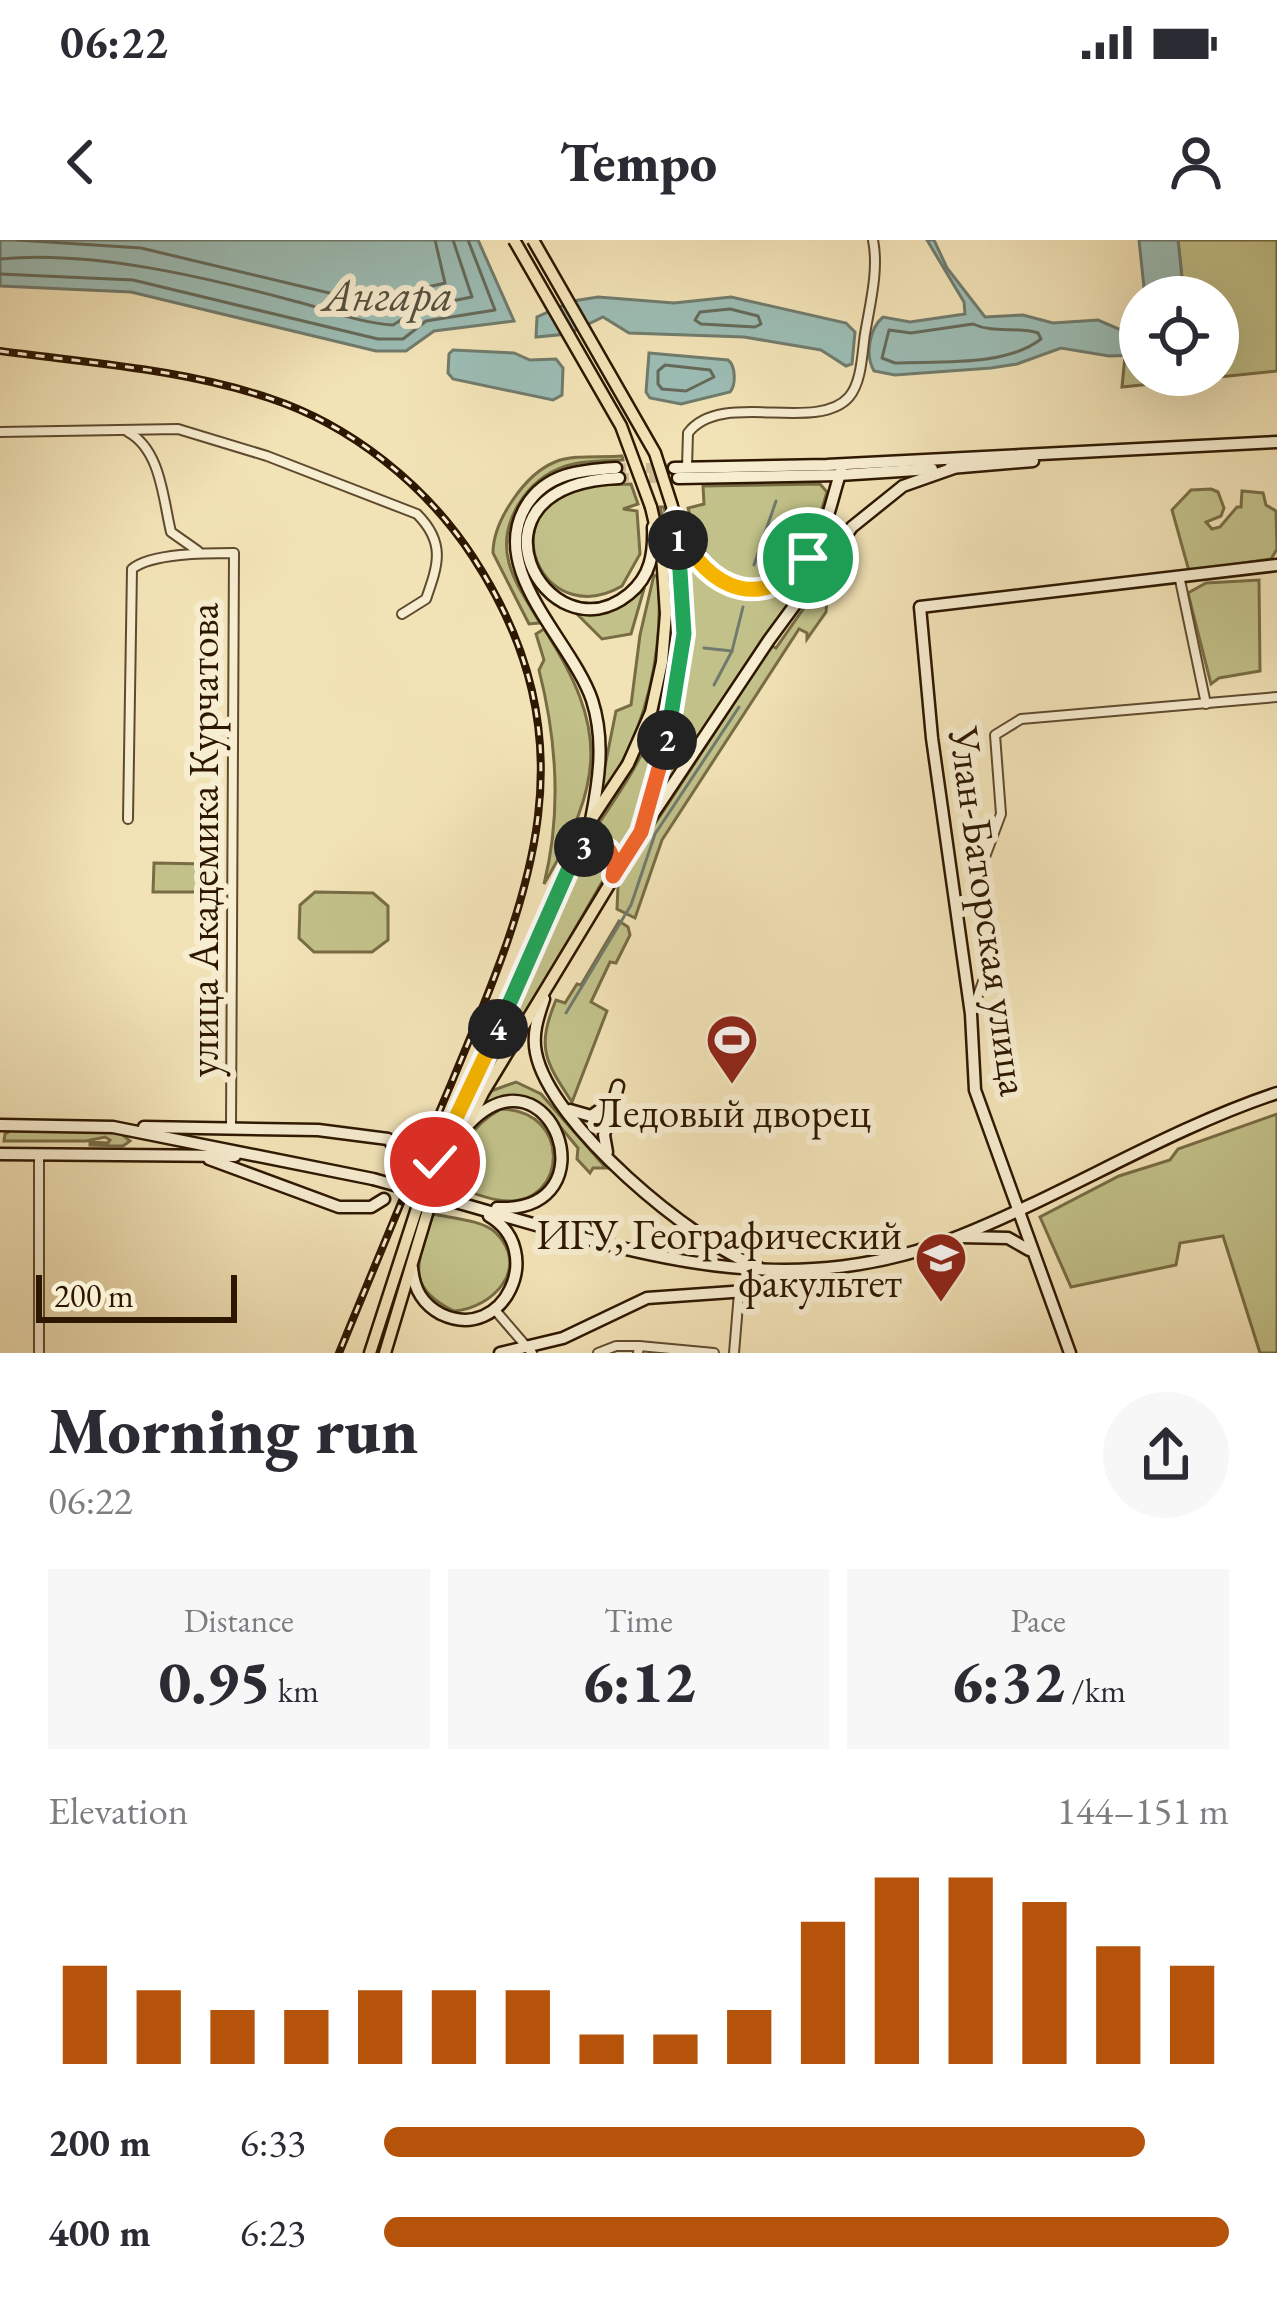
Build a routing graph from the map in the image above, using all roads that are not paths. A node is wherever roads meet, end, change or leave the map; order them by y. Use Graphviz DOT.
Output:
graph roads {
  1 [pos="514,240"];
  2 [pos="533,240"];
  3 [pos="873,240"];
  4 [pos="0,432"];
  5 [pos="126,432"];
  6 [pos="1277,442"];
  7 [pos="1078,454"];
  8 [pos="955,468"];
  9 [pos="680,471"];
  10 [pos="838,472"];
  11 [pos="652,512"];
  12 [pos="674,512"];
  13 [pos="202,553"];
  14 [pos="1277,565"];
  15 [pos="1180,580"];
  16 [pos="401,614"];
  17 [pos="1277,697"];
  18 [pos="1206,704"];
  19 [pos="128,820"];
  20 [pos="591,820"];
  21 [pos="641,832"];
  22 [pos="569,868"];
  23 [pos="613,876"];
  24 [pos="555,973"];
  25 [pos="971,1014"];
  26 [pos="1277,1093"];
  27 [pos="563,1104"];
  28 [pos="113,1126"];
  29 [pos="2,1127"];
  30 [pos="231,1128"];
  31 [pos="460,1137"];
  32 [pos="3,1151"];
  33 [pos="39,1154"];
  34 [pos="195,1155"];
  35 [pos="292,1161"];
  36 [pos="614,1165"];
  37 [pos="397,1170"];
  38 [pos="441,1198"];
  39 [pos="384,1199"];
  40 [pos="1017,1211"];
  41 [pos="957,1237"];
  42 [pos="414,1251"];
  43 [pos="1031,1251"];
  44 [pos="844,1268"];
  45 [pos="785,1271"];
  46 [pos="739,1293"];
  47 [pos="496,1310"];
  48 [pos="530,1350"];
  49 [pos="639,1350"];
  50 [pos="39,1353"];
  51 [pos="370,1353"];
  52 [pos="386,1353"];
  53 [pos="500,1353"];
  54 [pos="598,1353"];
  55 [pos="714,1353"];
  56 [pos="734,1353"];
  57 [pos="1070,1353"];
  1 -- 11 [label="main road, bridge"];
  2 -- 12 [label="main road, bridge"];
  3 -- 9 [label="street"];
  4 -- 5 [label="street"];
  5 -- 13 [label="street"];
  5 -- 16 [label="street"];
  6 -- 7 [label="main road"];
  7 -- 8 [label="main road"];
  7 -- 10 [label="main road"];
  8 -- 10 [label="main road"];
  8 -- 21 [label="main road"];
  9 -- 10 [label="main road"];
  9 -- 10 [label="main road"];
  10 -- 12 [label="main road"];
  11 -- 20 [label="main road"];
  11 -- 20 [label="main road"];
  12 -- 21 [label="main road"];
  13 -- 19 [label="street"];
  13 -- 30 [label="street, улица Академика Курчатова"];
  14 -- 15 [label="main road"];
  15 -- 18 [label="street"];
  15 -- 25 [label="main road, Улан-Баторская улица"];
  17 -- 18 [label="street"];
  18 -- 25 [label="street"];
  20 -- 22 [label="main road"];
  21 -- 23 [label="main road"];
  22 -- 23 [label="main road"];
  22 -- 31 [label="main road"];
  23 -- 24 [label="main road"];
  24 -- 27 [label="main road"];
  24 -- 31 [label="main road"];
  25 -- 40 [label="main road, Улан-Баторская улица"];
  26 -- 40 [label="main road"];
  27 -- 36 [label="main road"];
  27 -- 36 [label="main road"];
  28 -- 29 [label="main road"];
  28 -- 30 [label="main road"];
  28 -- 35 [label="main road"];
  30 -- 37 [label="main road"];
  31 -- 38 [label="main road"];
  32 -- 33 [label="main road"];
  33 -- 34 [label="main road"];
  33 -- 50 [label="street"];
  34 -- 35 [label="main road"];
  34 -- 39 [label="main road"];
  35 -- 38 [label="main road, bridge"];
  36 -- 45 [label="main road"];
  38 -- 45 [label="main road"];
  38 -- 47 [label="main road"];
  40 -- 41 [label="main road"];
  40 -- 43 [label="main road, Улан-Баторская улица"];
  41 -- 43 [label="main road"];
  41 -- 44 [label="main road"];
  42 -- 47 [label="main road"];
  42 -- 51 [label="main road"];
  42 -- 52 [label="main road"];
  43 -- 57 [label="main road, Улан-Баторская улица"];
  44 -- 45 [label="main road"];
  44 -- 46 [label="main road"];
  46 -- 48 [label="main road"];
  46 -- 56 [label="street"];
  47 -- 48 [label="street"];
  48 -- 53 [label="main road"];
  49 -- 54 [label="street"];
  49 -- 55 [label="street"];
}
